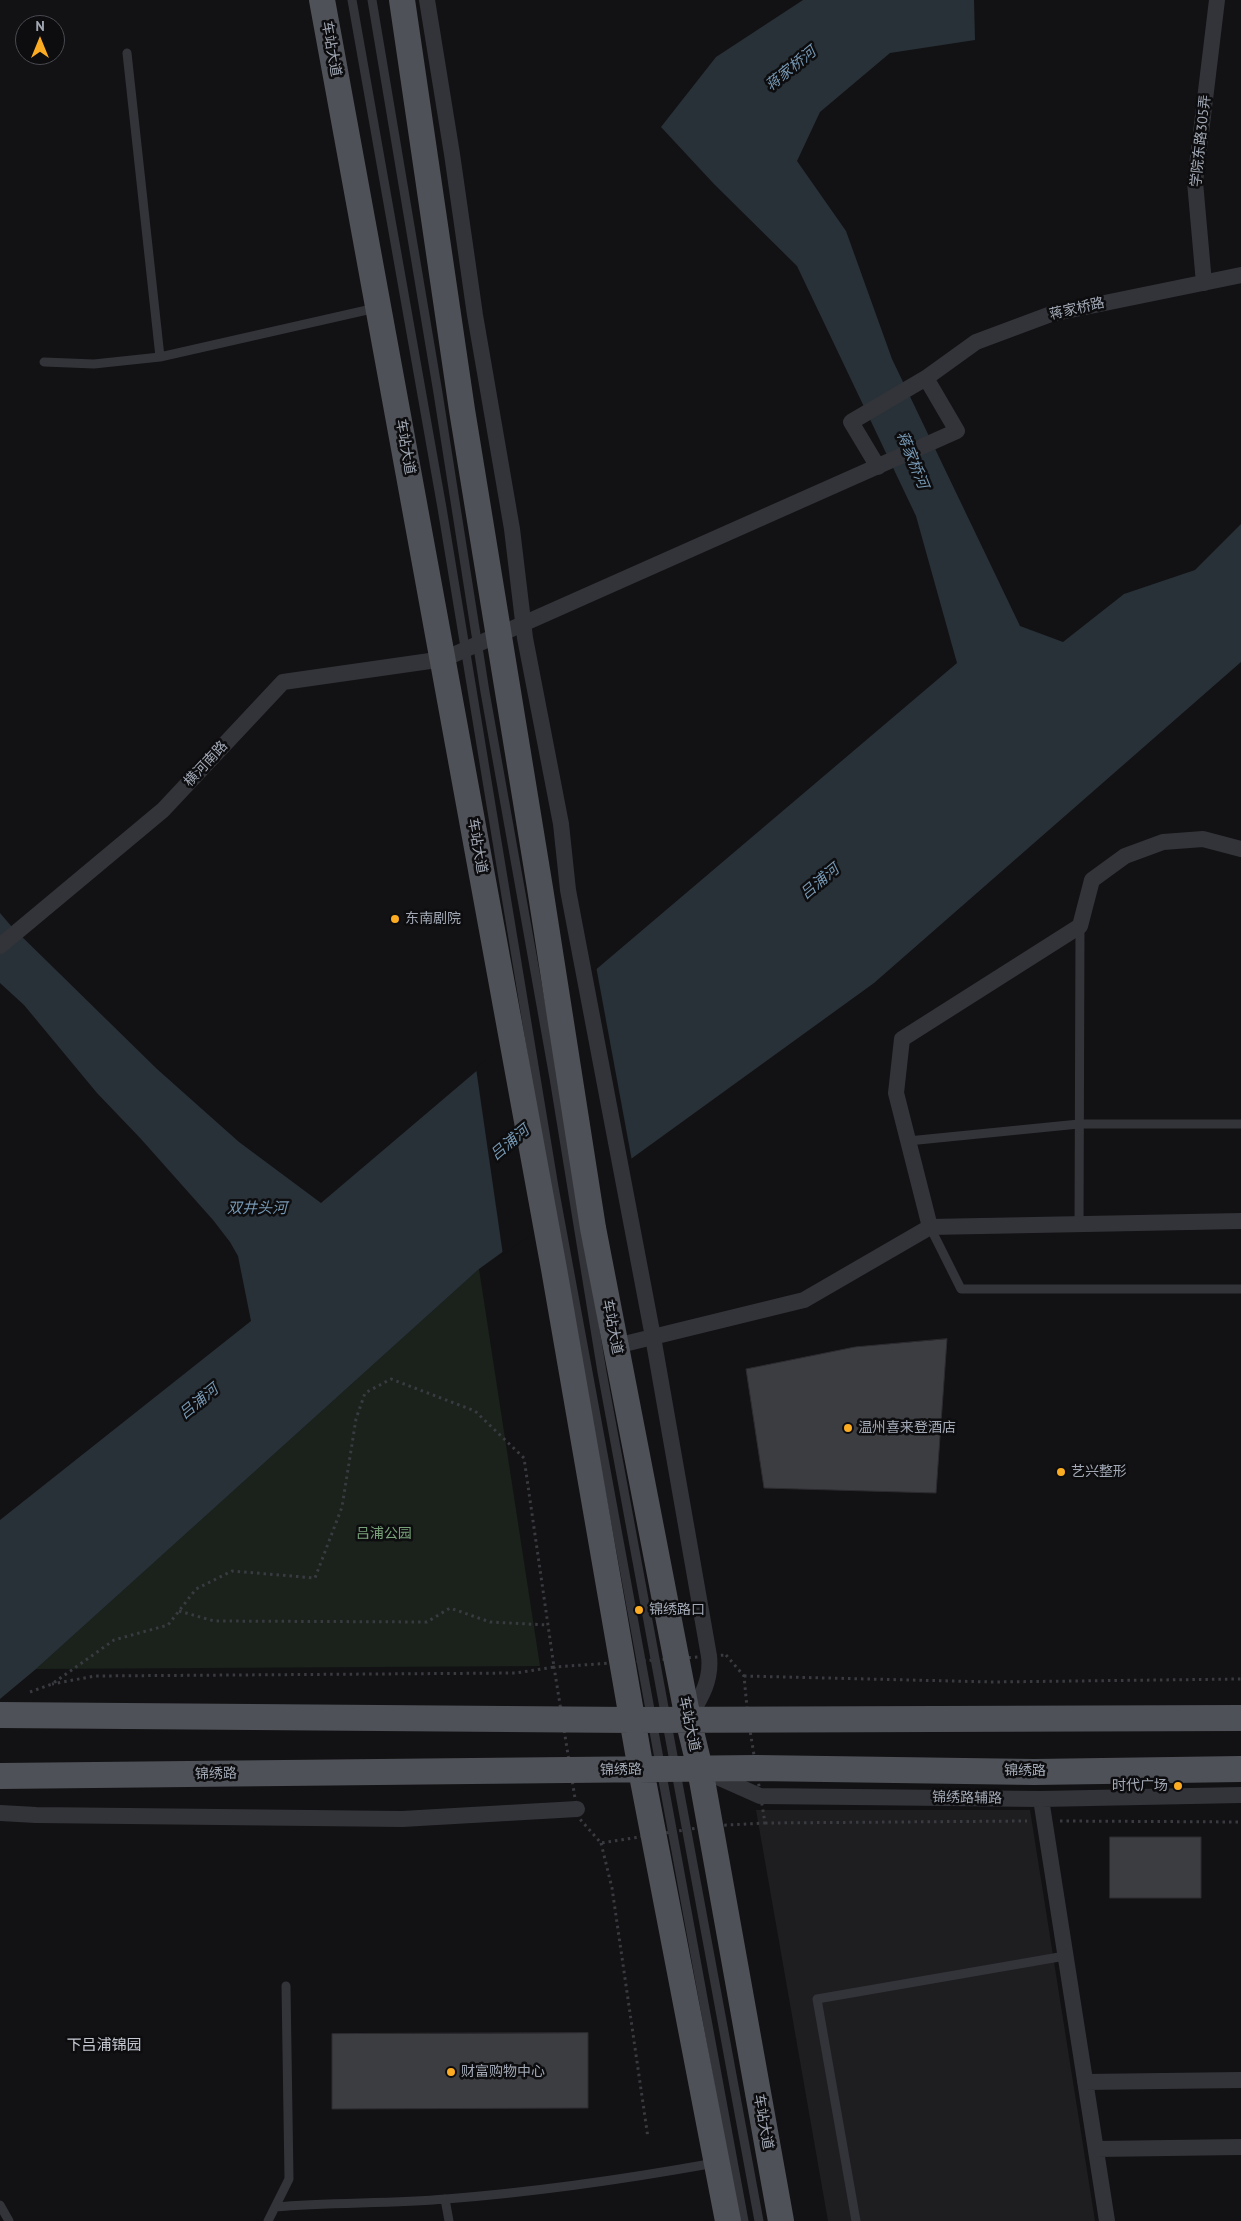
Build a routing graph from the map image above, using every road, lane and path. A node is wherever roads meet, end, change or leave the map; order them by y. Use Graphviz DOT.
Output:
graph roads {
  1 [pos="322,0"];
  2 [pos="352,0"];
  3 [pos="372,0"];
  4 [pos="402,0"];
  5 [pos="426,0"];
  6 [pos="1217,0"];
  7 [pos="128,53"];
  8 [pos="1241,275"];
  9 [pos="1204,283"];
  10 [pos="379,308"];
  11 [pos="160,357"];
  12 [pos="44,362"];
  13 [pos="926,378"];
  14 [pos="878,467"];
  15 [pos="524,622"];
  16 [pos="471,647"];
  17 [pos="1241,849"];
  18 [pos="1080,926"];
  19 [pos="0,946"];
  20 [pos="1079,1124"];
  21 [pos="1241,1124"];
  22 [pos="908,1141"];
  23 [pos="1241,1221"];
  24 [pos="1079,1224"];
  25 [pos="930,1227"];
  26 [pos="1241,1289"];
  27 [pos="652,1337"];
  28 [pos="616,1346"];
  29 [pos="179,1611"];
  30 [pos="548,1624"];
  31 [pos="744,1676"];
  32 [pos="1241,1679"];
  33 [pos="52,1684"];
  34 [pos="22,1695"];
  35 [pos="2,1715"];
  36 [pos="1241,1718"];
  37 [pos="660,1720"];
  38 [pos="1241,1769"];
  39 [pos="669,1770"];
  40 [pos="0,1776"];
  41 [pos="1241,1795"];
  42 [pos="1041,1799"];
  43 [pos="577,1809"];
  44 [pos="0,1813"];
  45 [pos="1028,1821"];
  46 [pos="1057,1821"];
  47 [pos="1241,1822"];
  48 [pos="765,1823"];
  49 [pos="601,1843"];
  50 [pos="1065,1956"];
  51 [pos="286,1986"];
  52 [pos="1241,2080"];
  53 [pos="1085,2082"];
  54 [pos="648,2138"];
  55 [pos="1241,2147"];
  56 [pos="1096,2149"];
  57 [pos="717,2163"];
  58 [pos="445,2199"];
  59 [pos="0,2205"];
  60 [pos="275,2207"];
  61 [pos="9,2221"];
  62 [pos="268,2221"];
  63 [pos="449,2221"];
  64 [pos="728,2221"];
  65 [pos="744,2221"];
  66 [pos="760,2221"];
  67 [pos="780,2221"];
  68 [pos="856,2221"];
  69 [pos="1107,2221"];
  1 -- 10 [label="main road, 车站大道"];
  2 -- 16 [label="lane"];
  3 -- 16 [label="lane"];
  4 -- 16 [label="main road, 车站大道"];
  5 -- 15 [label="street"];
  6 -- 9 [label="street, 学院东路305弄"];
  7 -- 11 [label="lane"];
  8 -- 9 [label="street, 蒋家桥路"];
  9 -- 13 [label="street, 蒋家桥路"];
  10 -- 11 [label="lane"];
  10 -- 16 [label="main road, 车站大道"];
  11 -- 12 [label="lane"];
  13 -- 14 [label="street, 蒋家桥路"];
  13 -- 14 [label="street, 横河南路"];
  14 -- 15 [label="street, 横河南路"];
  15 -- 16 [label="street, 横河南路"];
  15 -- 27 [label="street"];
  16 -- 19 [label="street, 横河南路"];
  16 -- 28 [label="main road, 车站大道"];
  16 -- 37 [label="lane"];
  16 -- 37 [label="lane"];
  16 -- 37 [label="main road, 车站大道"];
  17 -- 18 [label="street"];
  18 -- 20 [label="lane"];
  18 -- 22 [label="street"];
  20 -- 21 [label="lane"];
  20 -- 22 [label="lane"];
  20 -- 24 [label="lane"];
  22 -- 25 [label="street"];
  23 -- 24 [label="street"];
  24 -- 25 [label="street"];
  25 -- 26 [label="lane"];
  25 -- 27 [label="street"];
  27 -- 28 [label="street"];
  27 -- 37 [label="street"];
  28 -- 37 [label="main road, 车站大道"];
  29 -- 30 [label="path"];
  29 -- 30 [label="path"];
  29 -- 33 [label="path"];
  30 -- 33 [label="path"];
  31 -- 32 [label="path"];
  33 -- 34 [label="path"];
  35 -- 37 [label="main road"];
  36 -- 37 [label="main road"];
  37 -- 39 [label="main road, 车站大道"];
  37 -- 39 [label="main road, 车站大道"];
  38 -- 39 [label="main road, 锦绣路"];
  39 -- 40 [label="main road, 锦绣路"];
  39 -- 42 [label="street, 锦绣路辅路"];
  39 -- 57 [label="main road, 车站大道"];
  39 -- 65 [label="lane"];
  39 -- 66 [label="lane"];
  39 -- 67 [label="main road, 车站大道"];
  41 -- 42 [label="street, 锦绣路辅路"];
  42 -- 50 [label="street"];
  43 -- 44 [label="street"];
  45 -- 48 [label="path"];
  46 -- 47 [label="path"];
  49 -- 54 [label="path"];
  50 -- 53 [label="street"];
  50 -- 68 [label="lane"];
  51 -- 60 [label="lane"];
  52 -- 53 [label="street"];
  53 -- 56 [label="street"];
  55 -- 56 [label="street"];
  56 -- 69 [label="street"];
  57 -- 58 [label="lane"];
  57 -- 64 [label="main road, 车站大道"];
  58 -- 60 [label="lane"];
  58 -- 63 [label="lane"];
  59 -- 61 [label="lane"];
  60 -- 62 [label="lane"];
}
